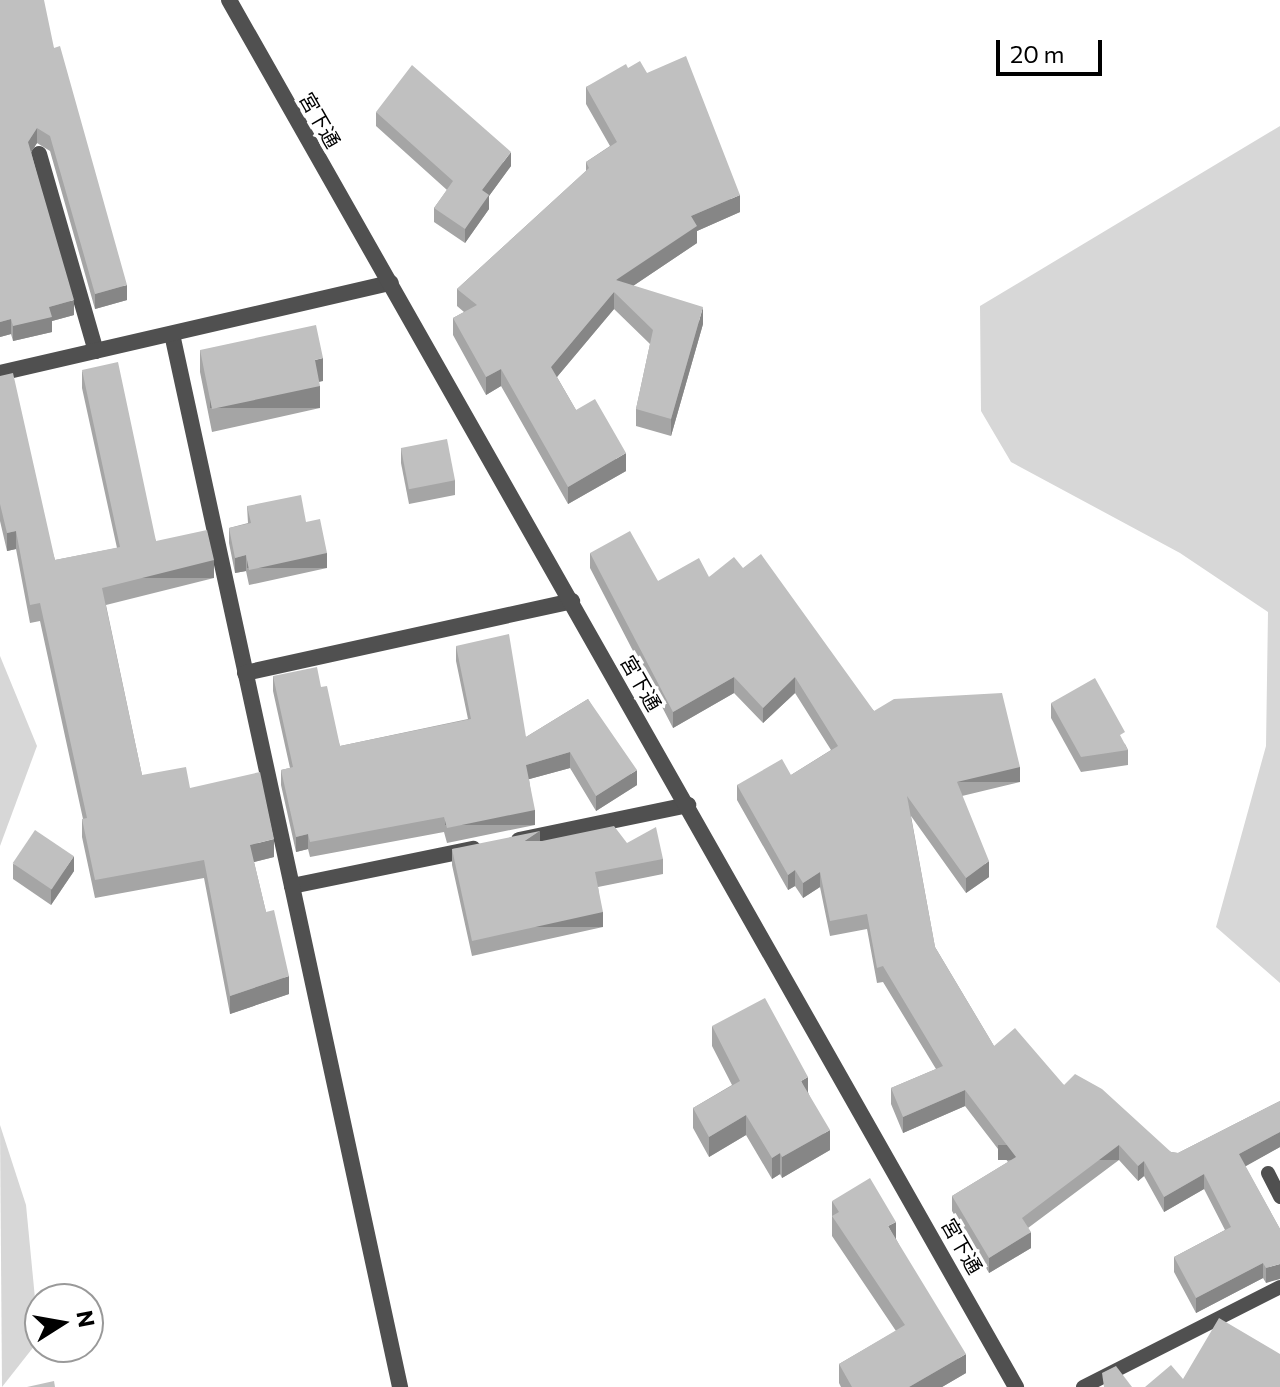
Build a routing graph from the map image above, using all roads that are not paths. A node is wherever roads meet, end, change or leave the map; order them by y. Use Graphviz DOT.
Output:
graph roads {
  1 [pos="229,0"];
  2 [pos="39,154"];
  3 [pos="391,283"];
  4 [pos="172,334"];
  5 [pos="96,351"];
  6 [pos="1,371"];
  7 [pos="572,601"];
  8 [pos="245,673"];
  9 [pos="688,805"];
  10 [pos="292,886"];
  11 [pos="1268,1173"];
  12 [pos="1280,1197"];
  13 [pos="1280,1287"];
  14 [pos="400,1387"];
  15 [pos="1016,1387"];
  16 [pos="1083,1387"];
  1 -- 3 [label="street, 宮下通"];
  2 -- 5 [label="street"];
  3 -- 4 [label="street"];
  3 -- 7 [label="street, 宮下通"];
  4 -- 5 [label="street"];
  4 -- 8 [label="street"];
  5 -- 6 [label="street"];
  7 -- 8 [label="street"];
  7 -- 9 [label="street, 宮下通"];
  8 -- 10 [label="street"];
  9 -- 10 [label="street"];
  9 -- 15 [label="street, 宮下通"];
  10 -- 14 [label="street"];
  11 -- 12 [label="lane"];
  13 -- 16 [label="lane"];
}
